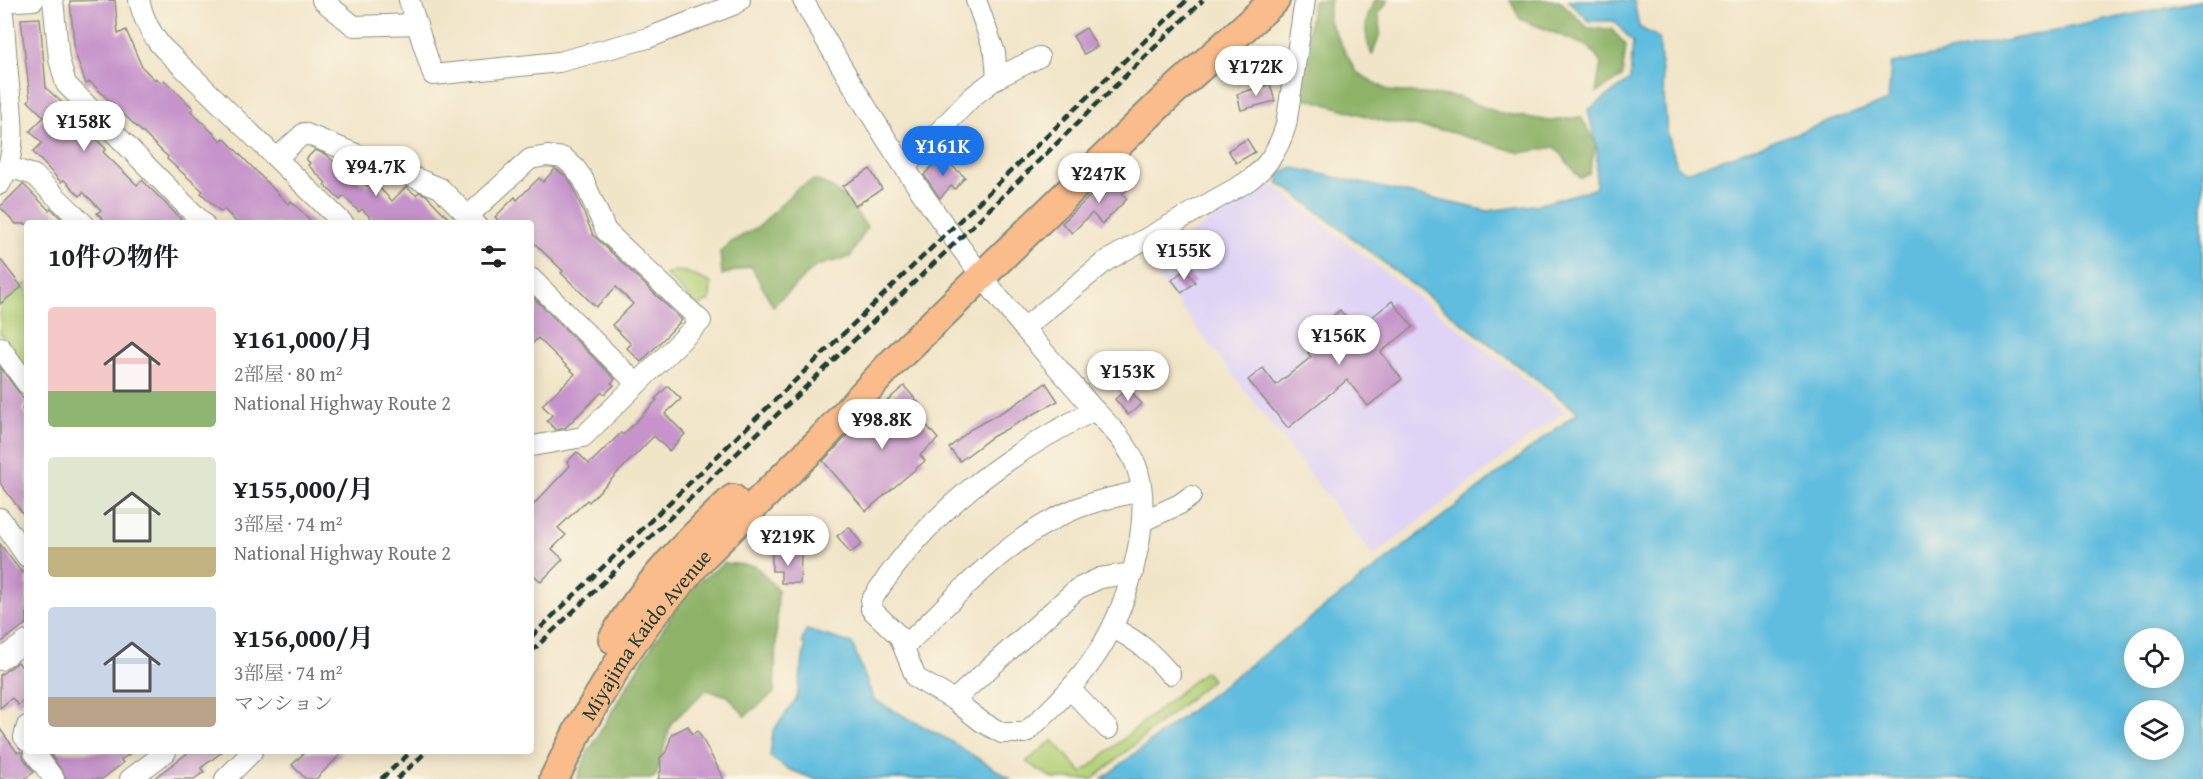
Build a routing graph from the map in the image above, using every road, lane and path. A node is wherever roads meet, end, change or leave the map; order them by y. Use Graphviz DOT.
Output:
graph roads {
  1 [pos="34,0"];
  2 [pos="53,0"];
  3 [pos="139,0"];
  4 [pos="322,0"];
  5 [pos="409,0"];
  6 [pos="740,0"];
  7 [pos="803,0"];
  8 [pos="976,0"];
  9 [pos="1246,0"];
  10 [pos="1275,0"];
  11 [pos="1305,0"];
  12 [pos="2,1"];
  13 [pos="417,24"];
  14 [pos="1039,57"];
  15 [pos="997,78"];
  16 [pos="277,158"];
  17 [pos="905,167"];
  18 [pos="4,176"];
  19 [pos="80,220"];
  20 [pos="200,220"];
  21 [pos="340,220"];
  22 [pos="472,220"];
  23 [pos="977,269"];
  24 [pos="534,281"];
  25 [pos="1024,328"];
  26 [pos="0,347"];
  27 [pos="24,380"];
  28 [pos="637,384"];
  29 [pos="1095,410"];
  30 [pos="534,446"];
  31 [pos="1140,485"];
  32 [pos="1191,496"];
  33 [pos="0,518"];
  34 [pos="1143,521"];
  35 [pos="24,552"];
  36 [pos="1133,573"];
  37 [pos="1113,628"];
  38 [pos="24,643"];
  39 [pos="905,646"];
  40 [pos="0,660"];
  41 [pos="1170,674"];
  42 [pos="1071,690"];
  43 [pos="954,700"];
  44 [pos="1108,729"];
  45 [pos="35,754"];
  46 [pos="163,754"];
  47 [pos="250,754"];
  48 [pos="54,779"];
  49 [pos="130,779"];
  50 [pos="225,779"];
  51 [pos="548,779"];
  52 [pos="554,779"];
  1 -- 12 [label="street"];
  2 -- 20 [label="street"];
  3 -- 16 [label="street"];
  4 -- 13 [label="street"];
  5 -- 13 [label="street"];
  6 -- 13 [label="street"];
  7 -- 17 [label="street"];
  8 -- 15 [label="street"];
  9 -- 23 [label="highway"];
  10 -- 23 [label="highway"];
  11 -- 25 [label="street"];
  12 -- 18 [label="street"];
  14 -- 15 [label="street"];
  15 -- 17 [label="street"];
  16 -- 21 [label="street"];
  16 -- 22 [label="street"];
  17 -- 23 [label="street"];
  18 -- 19 [label="street"];
  22 -- 28 [label="street"];
  23 -- 25 [label="street"];
  23 -- 51 [label="highway"];
  23 -- 52 [label="highway, Miyajima Kaido Avenue"];
  24 -- 28 [label="street"];
  25 -- 29 [label="street"];
  26 -- 27 [label="street"];
  28 -- 30 [label="street"];
  29 -- 31 [label="street"];
  29 -- 39 [label="street"];
  31 -- 34 [label="street"];
  31 -- 39 [label="street"];
  32 -- 34 [label="street"];
  33 -- 35 [label="street"];
  34 -- 36 [label="street"];
  36 -- 37 [label="street"];
  36 -- 43 [label="street"];
  37 -- 41 [label="street"];
  37 -- 42 [label="street"];
  38 -- 40 [label="street"];
  39 -- 43 [label="street"];
  42 -- 43 [label="street"];
  42 -- 44 [label="street"];
  45 -- 48 [label="street"];
  46 -- 49 [label="street"];
  47 -- 50 [label="street"];
}
